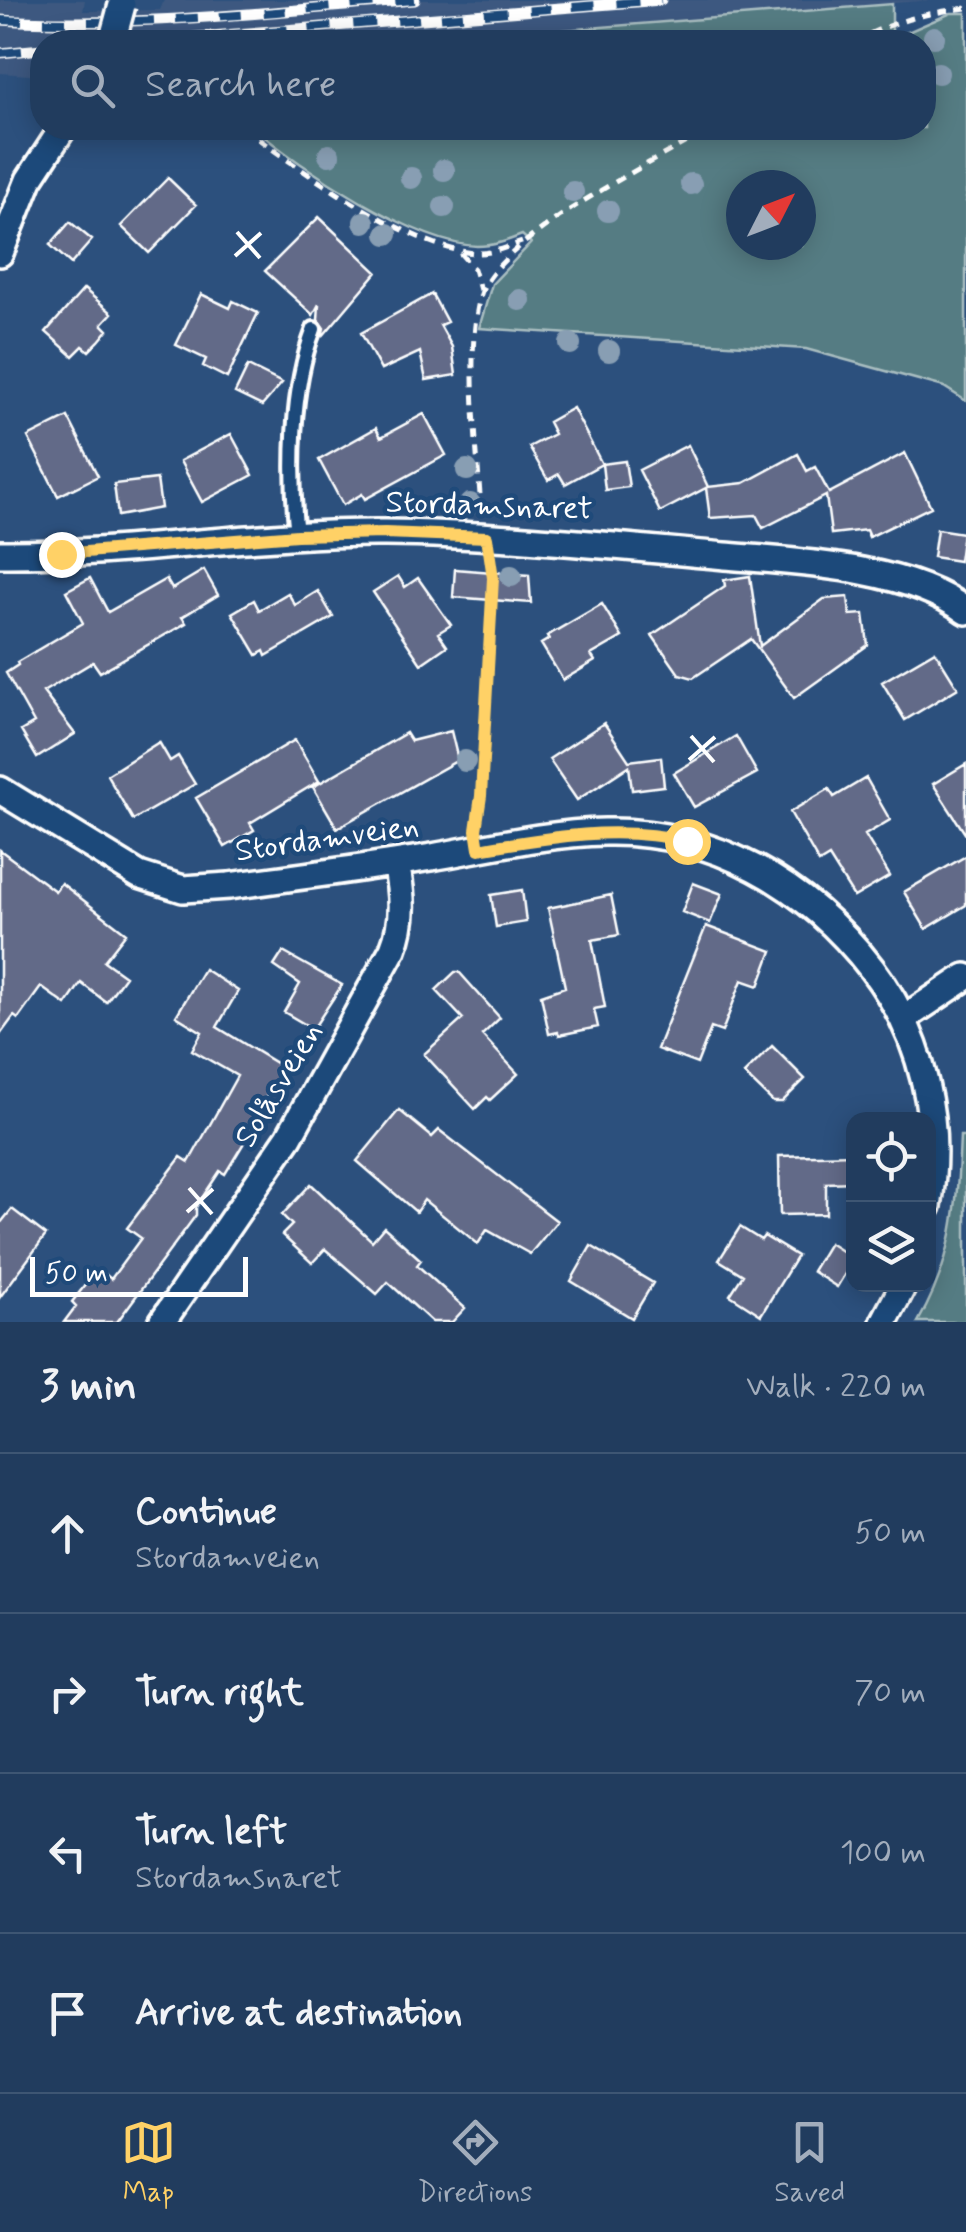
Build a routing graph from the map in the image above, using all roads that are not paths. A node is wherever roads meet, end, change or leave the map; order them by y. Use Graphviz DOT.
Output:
graph roads {
  1 [pos="123,2"];
  2 [pos="115,30"];
  3 [pos="54,140"];
  4 [pos="7,212"];
  5 [pos="0,253"];
  6 [pos="314,330"];
  7 [pos="297,535"];
  8 [pos="0,554"];
  9 [pos="966,611"];
  10 [pos="0,790"];
  11 [pos="396,863"];
  12 [pos="966,978"];
  13 [pos="903,1019"];
  14 [pos="928,1202"];
  15 [pos="900,1292"];
  16 [pos="162,1322"];
  17 [pos="884,1322"];
  1 -- 2 [label="street, bridge"];
  3 -- 4 [label="street"];
  4 -- 5 [label="street"];
  6 -- 7 [label="lane"];
  7 -- 8 [label="street, Stordamsnaret"];
  7 -- 9 [label="street, Stordamsnaret"];
  10 -- 11 [label="street, Stordamveien"];
  11 -- 13 [label="street, Stordamveien"];
  11 -- 16 [label="street, Solåsveien"];
  12 -- 13 [label="street"];
  13 -- 14 [label="street, Stordamveien"];
  15 -- 17 [label="street"];
}
